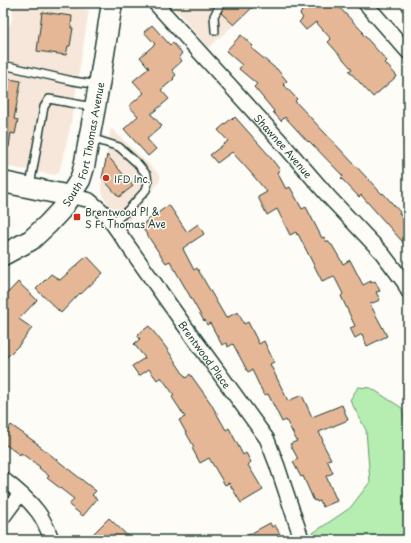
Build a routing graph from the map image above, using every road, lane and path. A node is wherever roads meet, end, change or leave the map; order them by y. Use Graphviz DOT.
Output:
graph roads {
  1 [pos="111,3"];
  2 [pos="155,3"];
  3 [pos="221,3"];
  4 [pos="365,3"];
  5 [pos="215,31"];
  6 [pos="408,52"];
  7 [pos="3,65"];
  8 [pos="99,85"];
  9 [pos="95,108"];
  10 [pos="89,137"];
  11 [pos="3,182"];
  12 [pos="29,188"];
  13 [pos="70,196"];
  14 [pos="112,223"];
  15 [pos="3,255"];
  16 [pos="408,291"];
  17 [pos="3,479"];
  18 [pos="20,494"];
  19 [pos="3,518"];
  20 [pos="52,540"];
  21 [pos="302,540"];
  1 -- 8 [label="main road, South Fort Thomas Avenue"];
  2 -- 16 [label="street, Shawnee Avenue"];
  3 -- 5 [label="lane"];
  4 -- 6 [label="street"];
  7 -- 8 [label="lane"];
  8 -- 9 [label="main road, South Fort Thomas Avenue"];
  9 -- 10 [label="main road, South Fort Thomas Avenue"];
  9 -- 12 [label="lane"];
  10 -- 13 [label="main road, South Fort Thomas Avenue"];
  10 -- 14 [label="lane"];
  11 -- 12 [label="main road"];
  12 -- 13 [label="main road"];
  13 -- 14 [label="street, Brentwood Place"];
  13 -- 15 [label="main road, South Fort Thomas Avenue"];
  14 -- 21 [label="street, Brentwood Place"];
  17 -- 18 [label="street"];
  18 -- 19 [label="street"];
  18 -- 20 [label="street"];
}
